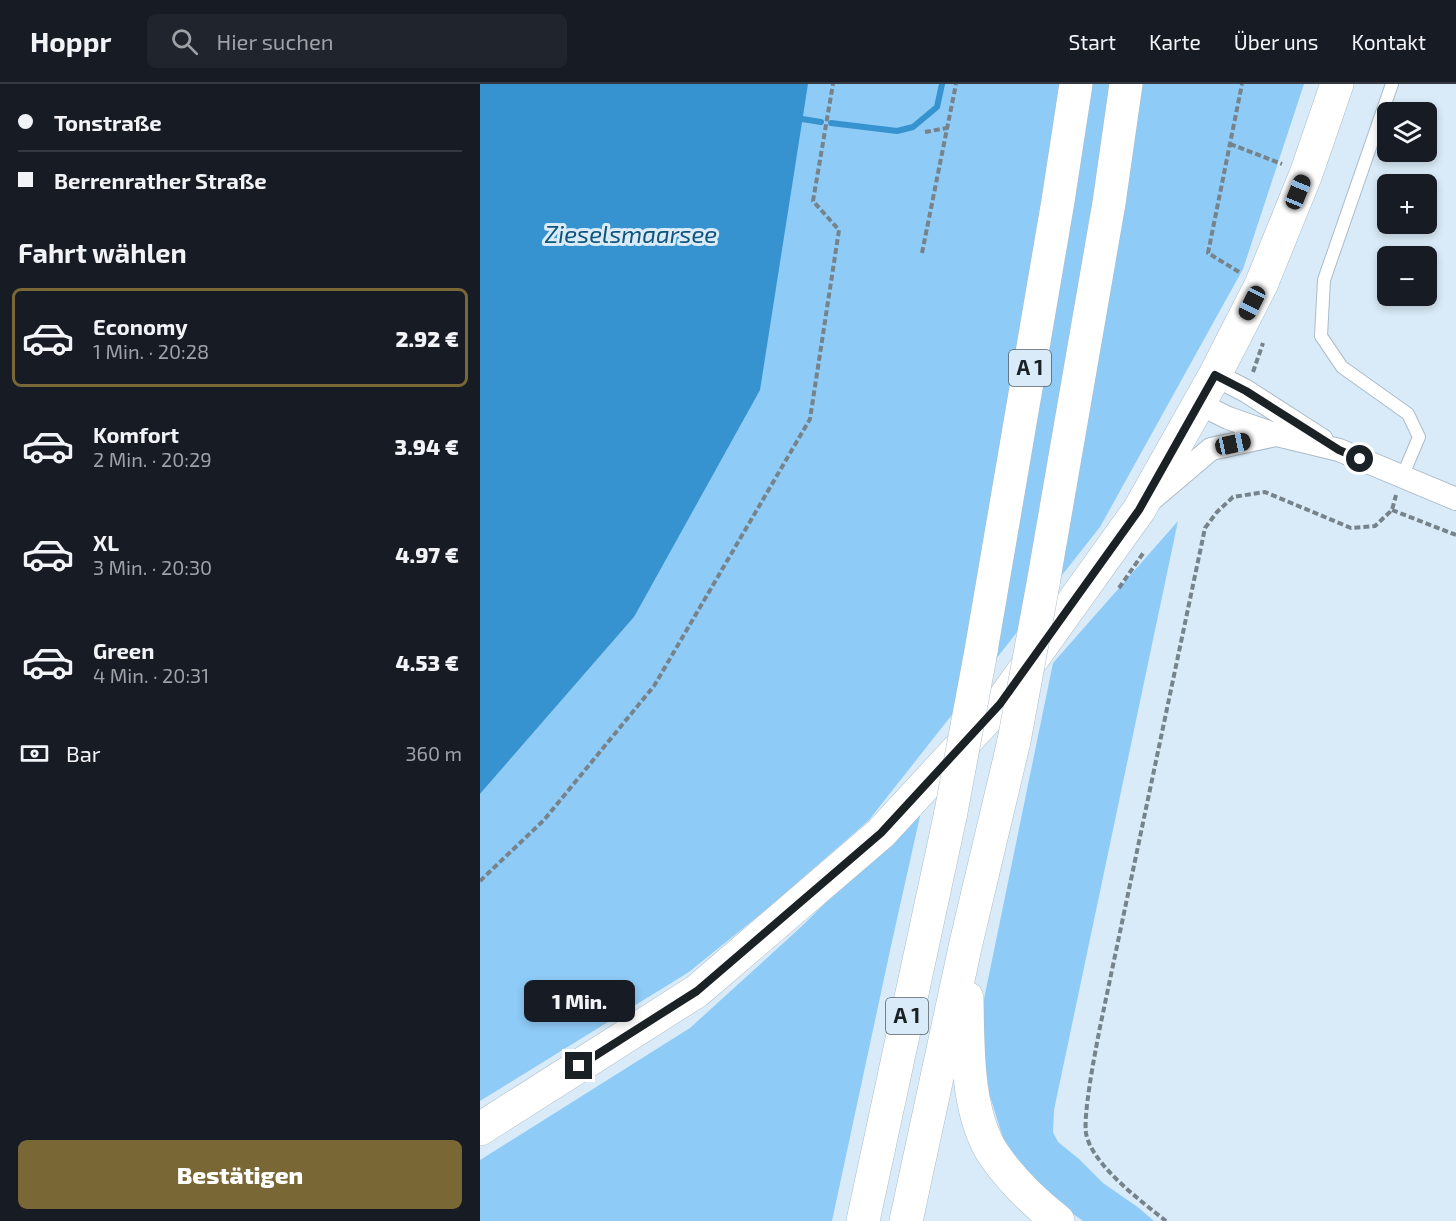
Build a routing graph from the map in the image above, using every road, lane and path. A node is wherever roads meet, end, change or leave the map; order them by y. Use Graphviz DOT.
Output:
graph roads {
  1 [pos="833,84"];
  2 [pos="956,84"];
  3 [pos="1076,84"];
  4 [pos="1126,84"];
  5 [pos="1242,84"];
  6 [pos="1337,84"];
  7 [pos="1392,84"];
  8 [pos="947,128"];
  9 [pos="925,132"];
  10 [pos="1230,144"];
  11 [pos="1306,174"];
  12 [pos="922,253"];
  13 [pos="1261,285"];
  14 [pos="1215,375"];
  15 [pos="1198,403"];
  16 [pos="1277,435"];
  17 [pos="1339,450"];
  18 [pos="1402,477"];
  19 [pos="1456,499"];
  20 [pos="1139,510"];
  21 [pos="1392,510"];
  22 [pos="1456,535"];
  23 [pos="480,881"];
  24 [pos="966,943"];
  25 [pos="480,1129"];
  26 [pos="863,1221"];
  27 [pos="906,1221"];
  28 [pos="1058,1221"];
  29 [pos="1166,1221"];
  1 -- 23 [label="path"];
  2 -- 8 [label="path"];
  3 -- 26 [label="main road, A 1, bridge"];
  4 -- 24 [label="main road, A 1, bridge"];
  5 -- 10 [label="path"];
  6 -- 11 [label="main road"];
  7 -- 18 [label="lane"];
  8 -- 9 [label="path"];
  8 -- 12 [label="path"];
  10 -- 11 [label="path"];
  10 -- 13 [label="path"];
  11 -- 13 [label="main road"];
  13 -- 14 [label="main road"];
  14 -- 15 [label="main road"];
  14 -- 17 [label="street"];
  15 -- 16 [label="street"];
  15 -- 20 [label="main road"];
  16 -- 17 [label="street"];
  16 -- 20 [label="street"];
  17 -- 18 [label="street"];
  18 -- 19 [label="street"];
  18 -- 21 [label="path"];
  20 -- 25 [label="main road"];
  21 -- 22 [label="path"];
  21 -- 29 [label="path"];
  24 -- 27 [label="main road, A 1"];
  24 -- 28 [label="main road"];
}
